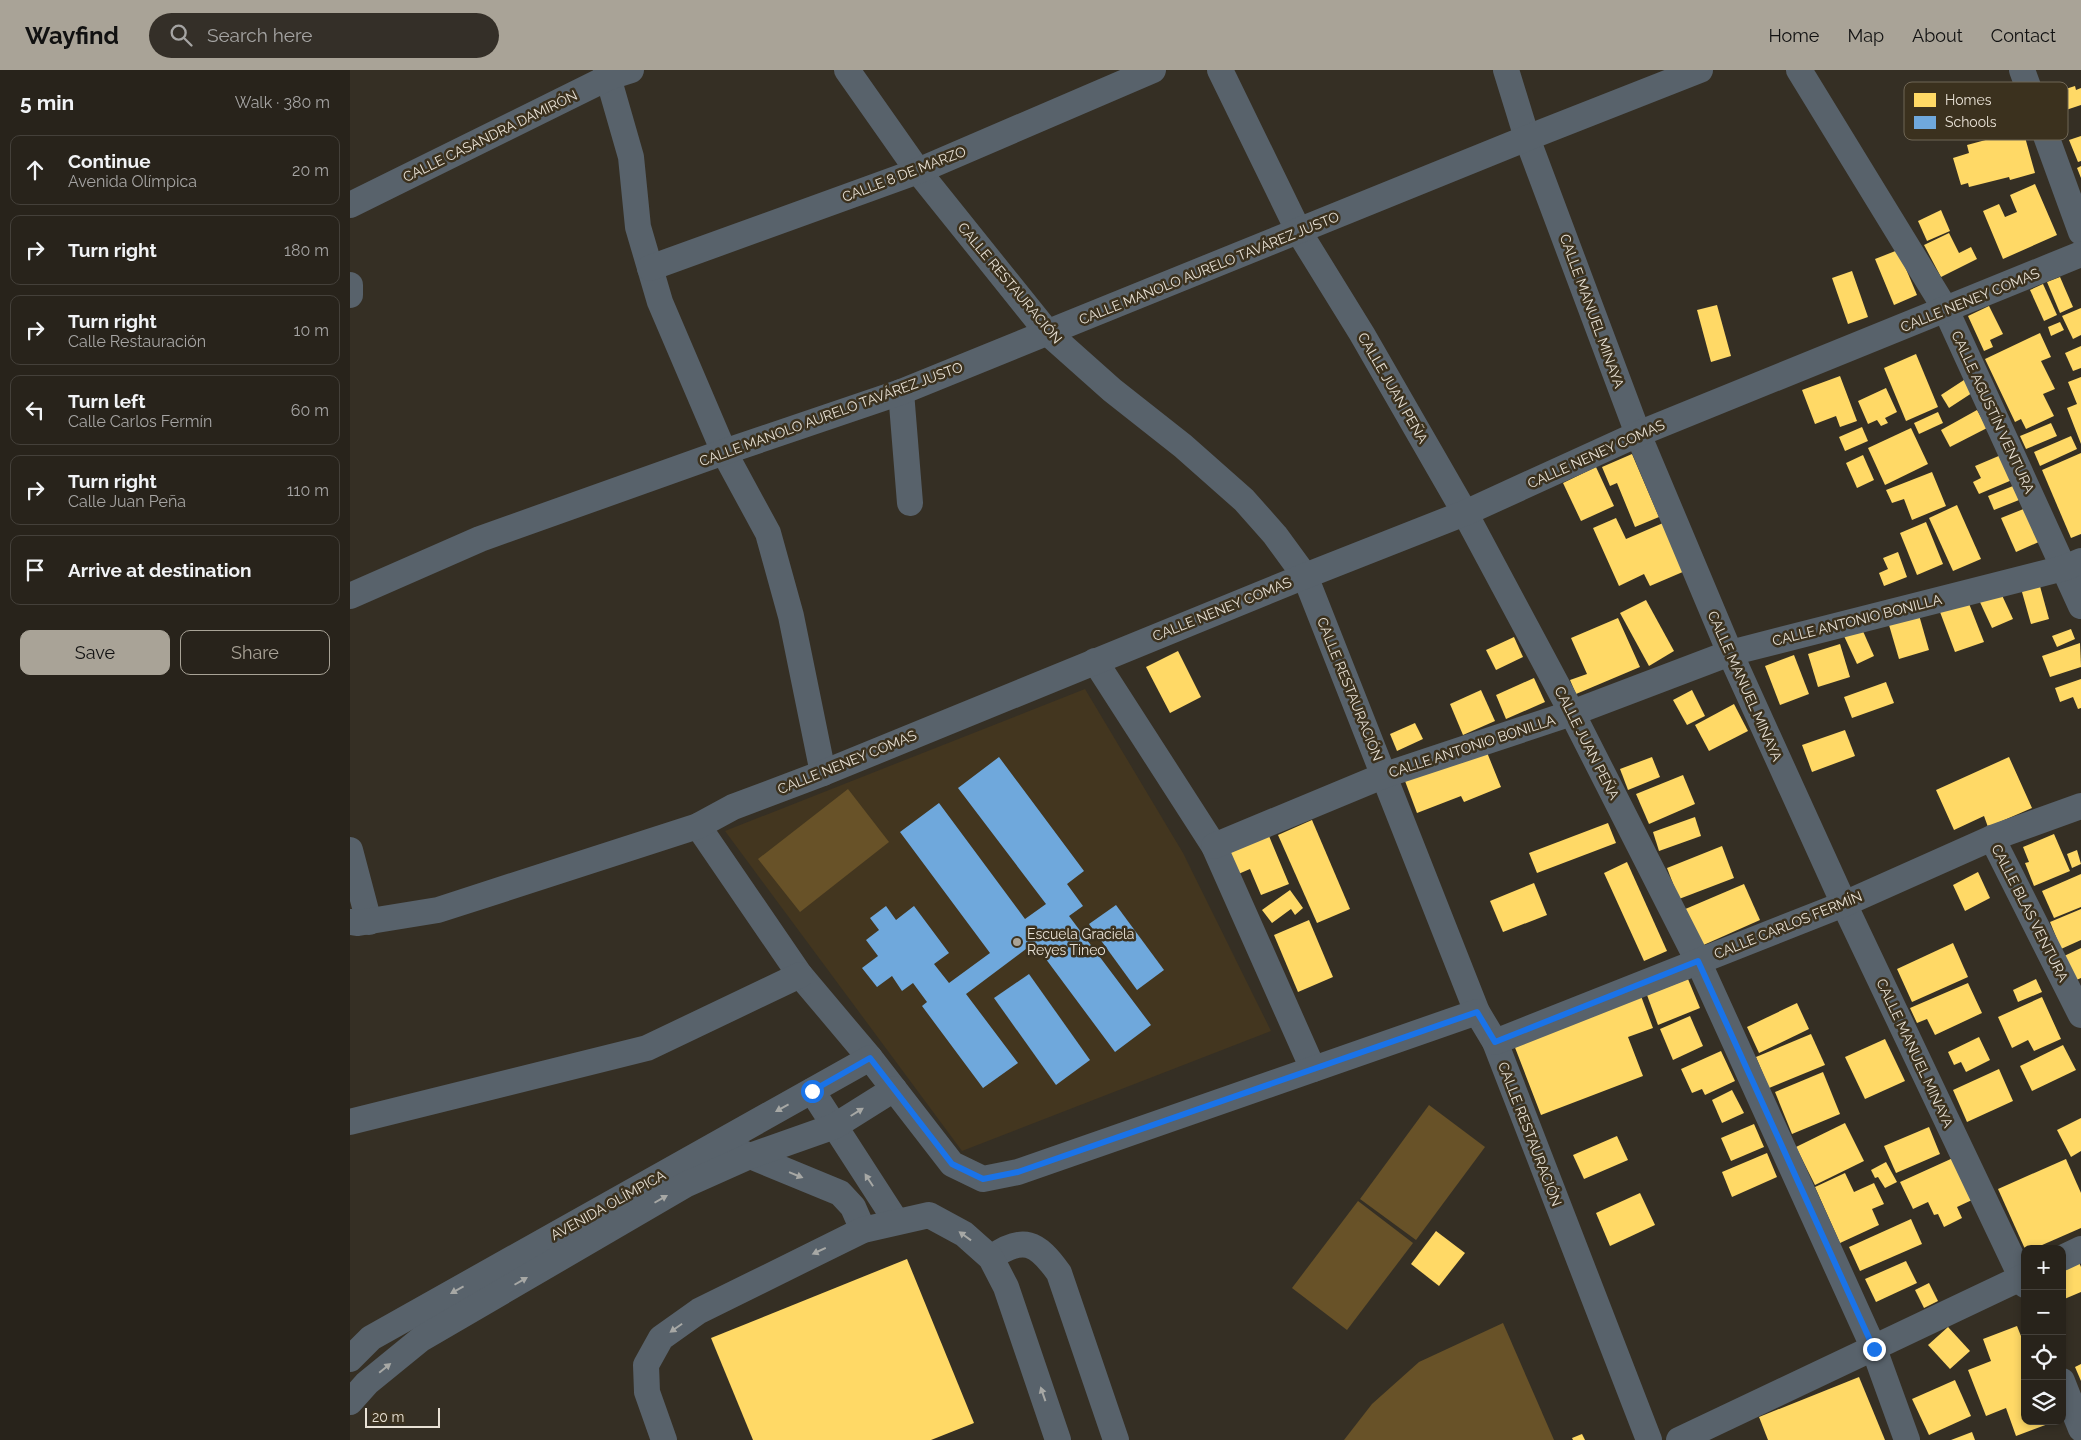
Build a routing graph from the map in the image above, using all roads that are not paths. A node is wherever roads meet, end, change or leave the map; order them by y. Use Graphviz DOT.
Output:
graph roads {
  1 [pos="847,70"];
  2 [pos="1153,70"];
  3 [pos="1220,70"];
  4 [pos="1506,70"];
  5 [pos="1700,70"];
  6 [pos="1799,70"];
  7 [pos="2022,70"];
  8 [pos="615,72"];
  9 [pos="2026,82"];
  10 [pos="1527,138"];
  11 [pos="2047,140"];
  12 [pos="918,170"];
  13 [pos="350,205"];
  14 [pos="1299,232"];
  15 [pos="2081,232"];
  16 [pos="2081,254"];
  17 [pos="650,268"];
  18 [pos="350,285"];
  19 [pos="350,295"];
  20 [pos="1946,310"];
  21 [pos="1048,333"];
  22 [pos="901,392"];
  23 [pos="1638,434"];
  24 [pos="724,452"];
  25 [pos="910,503"];
  26 [pos="1465,513"];
  27 [pos="2073,565"];
  28 [pos="1304,576"];
  29 [pos="350,596"];
  30 [pos="2081,606"];
  31 [pos="1730,653"];
  32 [pos="1095,661"];
  33 [pos="1572,712"];
  34 [pos="823,773"];
  35 [pos="1385,775"];
  36 [pos="2081,806"];
  37 [pos="698,826"];
  38 [pos="1992,838"];
  39 [pos="1214,846"];
  40 [pos="350,850"];
  41 [pos="1844,904"];
  42 [pos="360,922"];
  43 [pos="1698,961"];
  44 [pos="800,975"];
  45 [pos="1477,1012"];
  46 [pos="2081,1015"];
  47 [pos="1495,1042"];
  48 [pos="870,1058"];
  49 [pos="1313,1069"];
  50 [pos="894,1089"];
  51 [pos="812,1091"];
  52 [pos="350,1122"];
  53 [pos="835,1126"];
  54 [pos="719,1143"];
  55 [pos="750,1156"];
  56 [pos="896,1221"];
  57 [pos="863,1230"];
  58 [pos="2081,1249"];
  59 [pos="2066,1256"];
  60 [pos="991,1258"];
  61 [pos="2021,1274"];
  62 [pos="2021,1281"];
  63 [pos="1874,1349"];
  64 [pos="350,1359"];
  65 [pos="2066,1391"];
  66 [pos="350,1402"];
  67 [pos="2081,1429"];
  68 [pos="664,1440"];
  69 [pos="1058,1440"];
  70 [pos="1116,1440"];
  71 [pos="1649,1440"];
  72 [pos="1679,1440"];
  73 [pos="1907,1440"];
  1 -- 12 [label="street, CALLE RESTAURACIÓN"];
  2 -- 12 [label="street, CALLE 8 DE MARZO"];
  3 -- 14 [label="street, CALLE JUAN PEÑA"];
  4 -- 10 [label="street, CALLE MANUEL MINAYA"];
  5 -- 10 [label="street, CALLE MANOLO AURELO TAVÁREZ JUSTO"];
  6 -- 20 [label="street, CALLE AGUSTÍN VENTURA"];
  7 -- 9 [label="street"];
  8 -- 13 [label="street, CALLE CASANDRA DAMIRÓN"];
  8 -- 17 [label="street"];
  10 -- 14 [label="street, CALLE MANOLO AURELO TAVÁREZ JUSTO"];
  10 -- 23 [label="street, CALLE MANUEL MINAYA"];
  11 -- 15 [label="street"];
  12 -- 17 [label="street, CALLE 8 DE MARZO"];
  12 -- 21 [label="street, CALLE RESTAURACIÓN"];
  14 -- 21 [label="street, CALLE MANOLO AURELO TAVÁREZ JUSTO"];
  14 -- 26 [label="street, CALLE JUAN PEÑA"];
  16 -- 20 [label="street, CALLE NENEY COMAS"];
  17 -- 24 [label="street"];
  18 -- 19 [label="street"];
  20 -- 23 [label="street, CALLE NENEY COMAS"];
  20 -- 27 [label="street, CALLE AGUSTÍN VENTURA"];
  21 -- 22 [label="street, CALLE MANOLO AURELO TAVÁREZ JUSTO"];
  21 -- 28 [label="street, CALLE RESTAURACIÓN"];
  22 -- 24 [label="street, CALLE MANOLO AURELO TAVÁREZ JUSTO"];
  22 -- 25 [label="street"];
  23 -- 26 [label="street, CALLE NENEY COMAS"];
  23 -- 31 [label="street, CALLE MANUEL MINAYA"];
  24 -- 29 [label="street, CALLE MANOLO AURELO TAVÁREZ JUSTO"];
  24 -- 34 [label="street"];
  26 -- 28 [label="street, CALLE NENEY COMAS"];
  26 -- 33 [label="street, CALLE JUAN PEÑA"];
  27 -- 30 [label="street, CALLE AGUSTÍN VENTURA"];
  27 -- 31 [label="street, CALLE ANTONIO BONILLA"];
  28 -- 32 [label="street, CALLE NENEY COMAS"];
  28 -- 35 [label="street, CALLE RESTAURACIÓN"];
  31 -- 33 [label="street, CALLE ANTONIO BONILLA"];
  31 -- 41 [label="street, CALLE MANUEL MINAYA"];
  32 -- 34 [label="street, CALLE NENEY COMAS"];
  32 -- 39 [label="street"];
  33 -- 35 [label="street, CALLE ANTONIO BONILLA"];
  33 -- 43 [label="street, CALLE JUAN PEÑA"];
  34 -- 37 [label="street, CALLE NENEY COMAS"];
  35 -- 39 [label="street, CALLE ANTONIO BONILLA"];
  35 -- 45 [label="street, CALLE RESTAURACIÓN"];
  36 -- 38 [label="street, CALLE CARLOS FERMÍN"];
  37 -- 42 [label="street, CALLE NENEY COMAS"];
  37 -- 44 [label="street"];
  38 -- 41 [label="street, CALLE CARLOS FERMÍN"];
  38 -- 46 [label="street, CALLE BLAS VENTURA"];
  39 -- 49 [label="street"];
  40 -- 42 [label="street"];
  41 -- 43 [label="street, CALLE CARLOS FERMÍN"];
  41 -- 61 [label="street, CALLE MANUEL MINAYA"];
  43 -- 47 [label="street, CALLE CARLOS FERMÍN"];
  43 -- 63 [label="street, CALLE JUAN PEÑA"];
  44 -- 48 [label="street"];
  44 -- 52 [label="street"];
  45 -- 47 [label="street, CALLE RESTAURACIÓN"];
  45 -- 49 [label="street"];
  47 -- 71 [label="street, CALLE RESTAURACIÓN"];
  48 -- 50 [label="street"];
  48 -- 51 [label="street, AVENIDA OLÍMPICA"];
  49 -- 50 [label="street"];
  53 -- 50 [label="street, one-way"];
  51 -- 53 [label="street"];
  51 -- 54 [label="street, AVENIDA OLÍMPICA, one-way"];
  53 -- 55 [label="street"];
  56 -- 53 [label="street, one-way"];
  54 -- 55 [label="street"];
  54 -- 64 [label="street, AVENIDA OLÍMPICA, one-way"];
  55 -- 57 [label="street, one-way"];
  66 -- 55 [label="street, one-way"];
  56 -- 57 [label="street"];
  60 -- 56 [label="street, one-way"];
  57 -- 68 [label="street, one-way"];
  58 -- 59 [label="street"];
  69 -- 60 [label="street, one-way"];
  60 -- 70 [label="street"];
  62 -- 63 [label="street"];
  63 -- 72 [label="street"];
  63 -- 73 [label="street, CALLE JUAN PEÑA"];
  65 -- 67 [label="street"];
}
